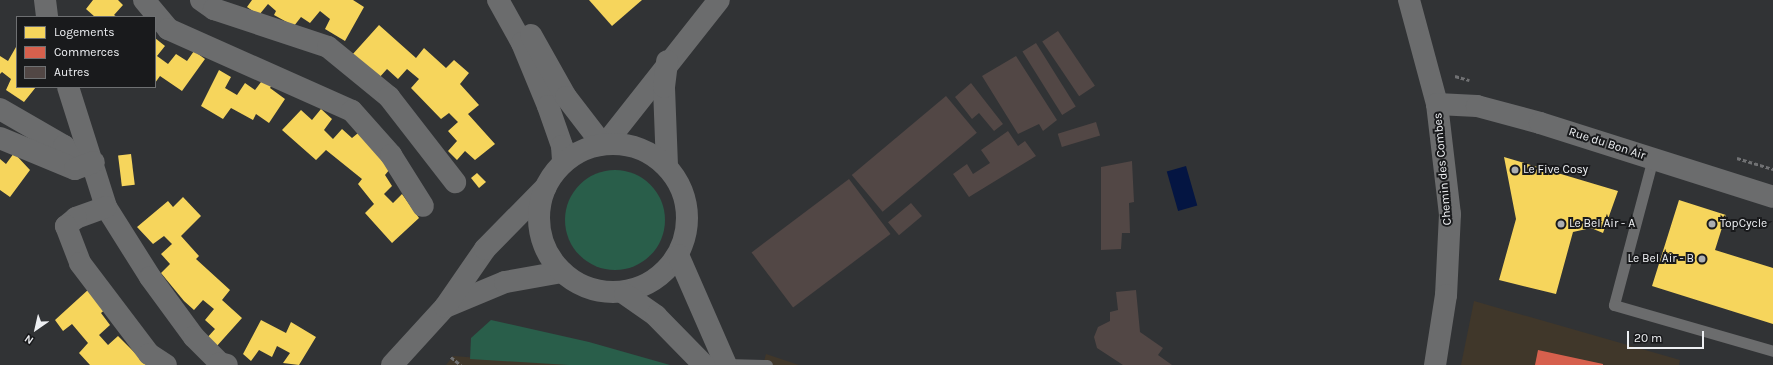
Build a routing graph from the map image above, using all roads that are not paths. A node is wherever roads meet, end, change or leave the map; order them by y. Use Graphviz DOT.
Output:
graph roads {
  1 [pos="46,0"];
  2 [pos="144,0"];
  3 [pos="201,0"];
  4 [pos="498,0"];
  5 [pos="508,0"];
  6 [pos="719,0"];
  7 [pos="1409,0"];
  8 [pos="47,16"];
  9 [pos="668,61"];
  10 [pos="68,88"];
  11 [pos="1438,104"];
  12 [pos="0,109"];
  13 [pos="0,138"];
  14 [pos="604,144"];
  15 [pos="1653,158"];
  16 [pos="563,162"];
  17 [pos="85,166"];
  18 [pos="667,166"];
  19 [pos="455,182"];
  20 [pos="545,188"];
  21 [pos="1773,197"];
  22 [pos="423,206"];
  23 [pos="106,207"];
  24 [pos="678,255"];
  25 [pos="562,272"];
  26 [pos="625,294"];
  27 [pos="445,307"];
  28 [pos="1773,351"];
  29 [pos="719,364"];
  30 [pos="166,365"];
  31 [pos="227,365"];
  32 [pos="392,365"];
  33 [pos="767,365"];
  34 [pos="1435,365"];
  1 -- 8 [label="street"];
  2 -- 22 [label="street"];
  3 -- 19 [label="street"];
  4 -- 16 [label="street"];
  5 -- 14 [label="street"];
  6 -- 9 [label="street"];
  7 -- 11 [label="street, Chemin des Combes"];
  9 -- 14 [label="street"];
  9 -- 18 [label="street"];
  10 -- 17 [label="street"];
  11 -- 15 [label="street, Rue du Bon Air"];
  11 -- 34 [label="street, Chemin des Combes"];
  12 -- 17 [label="street"];
  13 -- 17 [label="street"];
  14 -- 16 [label="street"];
  14 -- 18 [label="street"];
  15 -- 21 [label="street, Rue du Bon Air"];
  15 -- 28 [label="lane"];
  16 -- 20 [label="street"];
  17 -- 23 [label="street"];
  18 -- 24 [label="street"];
  20 -- 25 [label="street"];
  20 -- 27 [label="street"];
  23 -- 30 [label="street"];
  23 -- 31 [label="street"];
  24 -- 26 [label="street"];
  24 -- 29 [label="street"];
  25 -- 26 [label="street"];
  25 -- 27 [label="street"];
  26 -- 29 [label="street"];
  27 -- 32 [label="street"];
  29 -- 33 [label="lane"];
}
